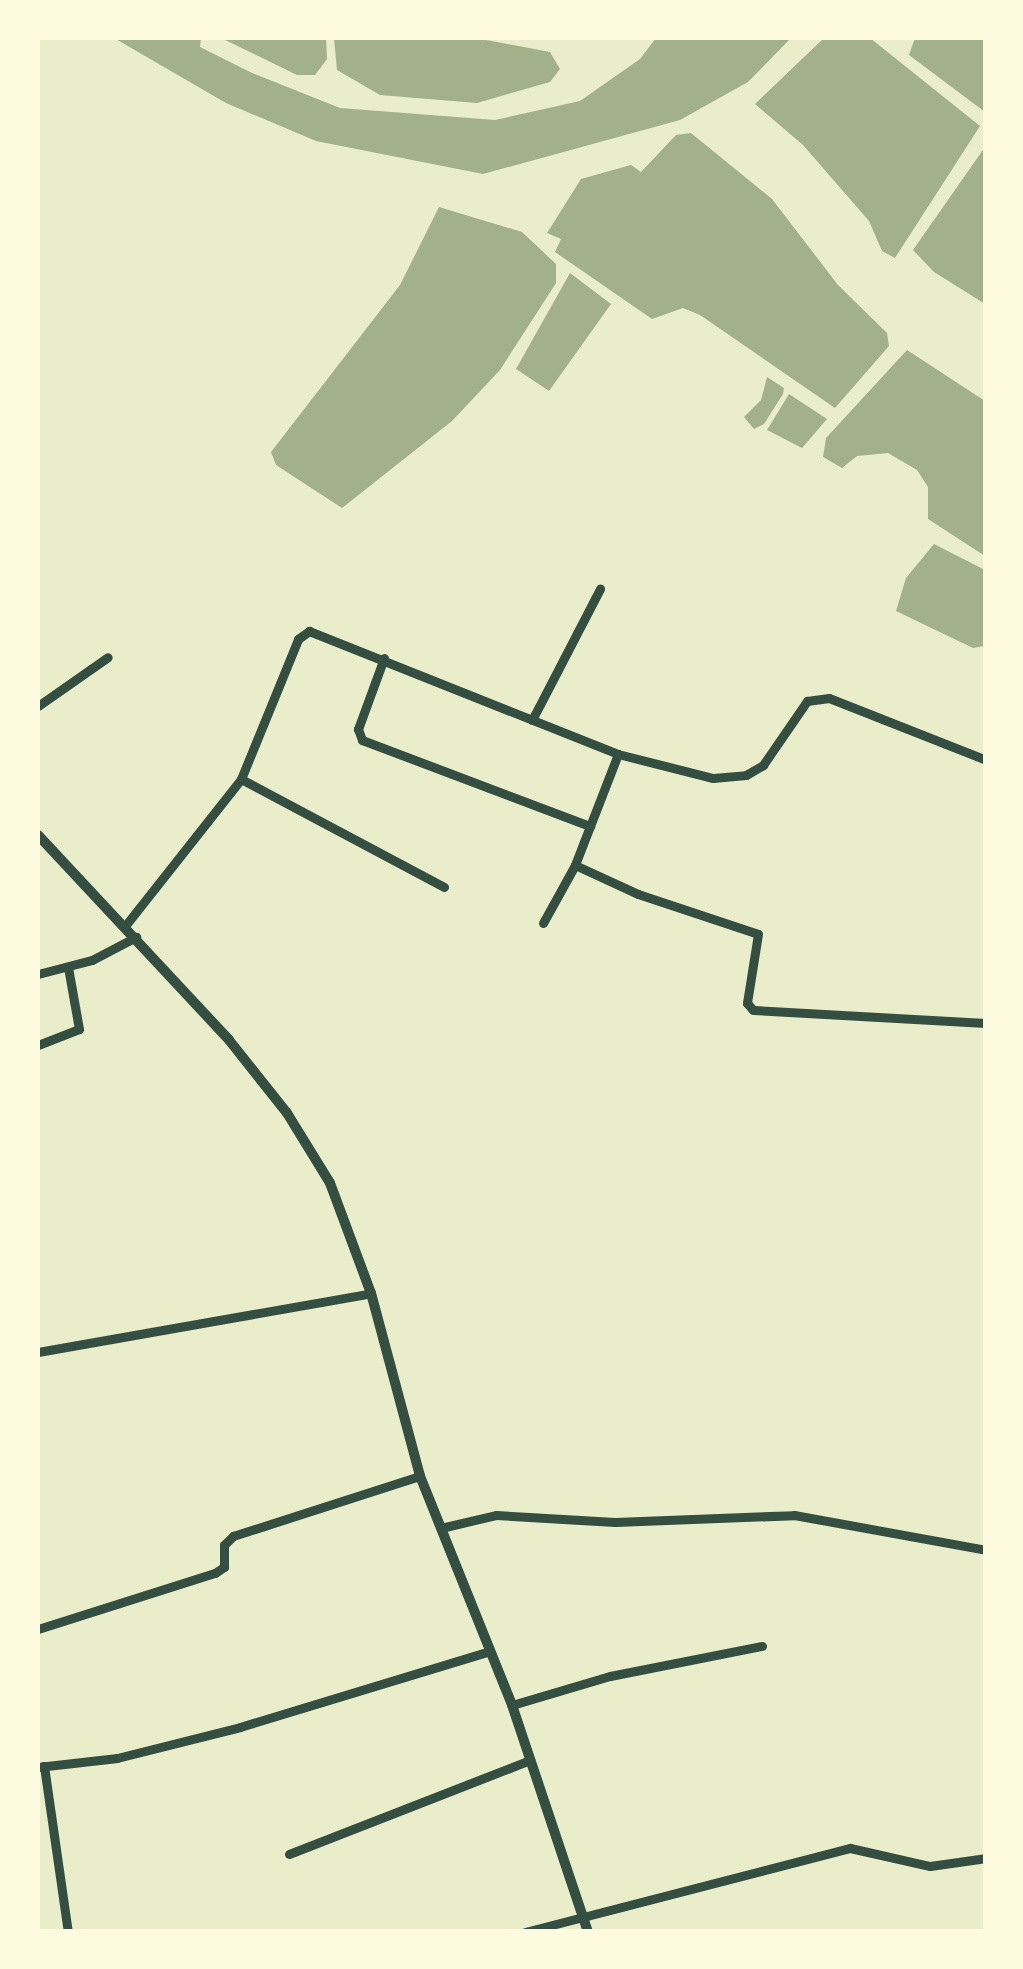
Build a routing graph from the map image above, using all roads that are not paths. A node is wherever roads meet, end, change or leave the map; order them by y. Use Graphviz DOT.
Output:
graph roads {
  1 [pos="600,589"];
  2 [pos="108,656"];
  3 [pos="384,658"];
  4 [pos="38,706"];
  5 [pos="532,720"];
  6 [pos="618,754"];
  7 [pos="986,760"];
  8 [pos="240,779"];
  9 [pos="590,826"];
  10 [pos="38,836"];
  11 [pos="575,865"];
  12 [pos="444,887"];
  13 [pos="544,923"];
  14 [pos="125,926"];
  15 [pos="136,937"];
  16 [pos="68,967"];
  17 [pos="38,974"];
  18 [pos="986,1023"];
  19 [pos="38,1044"];
  20 [pos="371,1293"];
  21 [pos="38,1352"];
  22 [pos="420,1476"];
  23 [pos="445,1528"];
  24 [pos="986,1550"];
  25 [pos="38,1629"];
  26 [pos="762,1646"];
  27 [pos="490,1651"];
  28 [pos="512,1705"];
  29 [pos="530,1760"];
  30 [pos="41,1767"];
  31 [pos="290,1854"];
  32 [pos="986,1858"];
  33 [pos="586,1926"];
  34 [pos="68,1932"];
  35 [pos="525,1932"];
  1 -- 5 [label="street"];
  2 -- 4 [label="street"];
  3 -- 5 [label="street"];
  3 -- 8 [label="street"];
  3 -- 9 [label="street"];
  5 -- 6 [label="street"];
  6 -- 7 [label="street"];
  6 -- 9 [label="street"];
  8 -- 12 [label="street"];
  8 -- 14 [label="street"];
  9 -- 11 [label="street"];
  10 -- 14 [label="street"];
  11 -- 13 [label="street"];
  11 -- 18 [label="street"];
  14 -- 15 [label="street"];
  15 -- 16 [label="street"];
  15 -- 20 [label="street"];
  16 -- 17 [label="street"];
  16 -- 19 [label="street"];
  20 -- 21 [label="street"];
  20 -- 22 [label="street"];
  22 -- 23 [label="street"];
  22 -- 25 [label="street"];
  23 -- 24 [label="street"];
  23 -- 27 [label="street"];
  26 -- 28 [label="street"];
  27 -- 28 [label="street"];
  27 -- 30 [label="street"];
  28 -- 29 [label="street"];
  29 -- 31 [label="street"];
  29 -- 33 [label="street"];
  30 -- 34 [label="street"];
  32 -- 33 [label="street"];
  33 -- 35 [label="street"];
}
